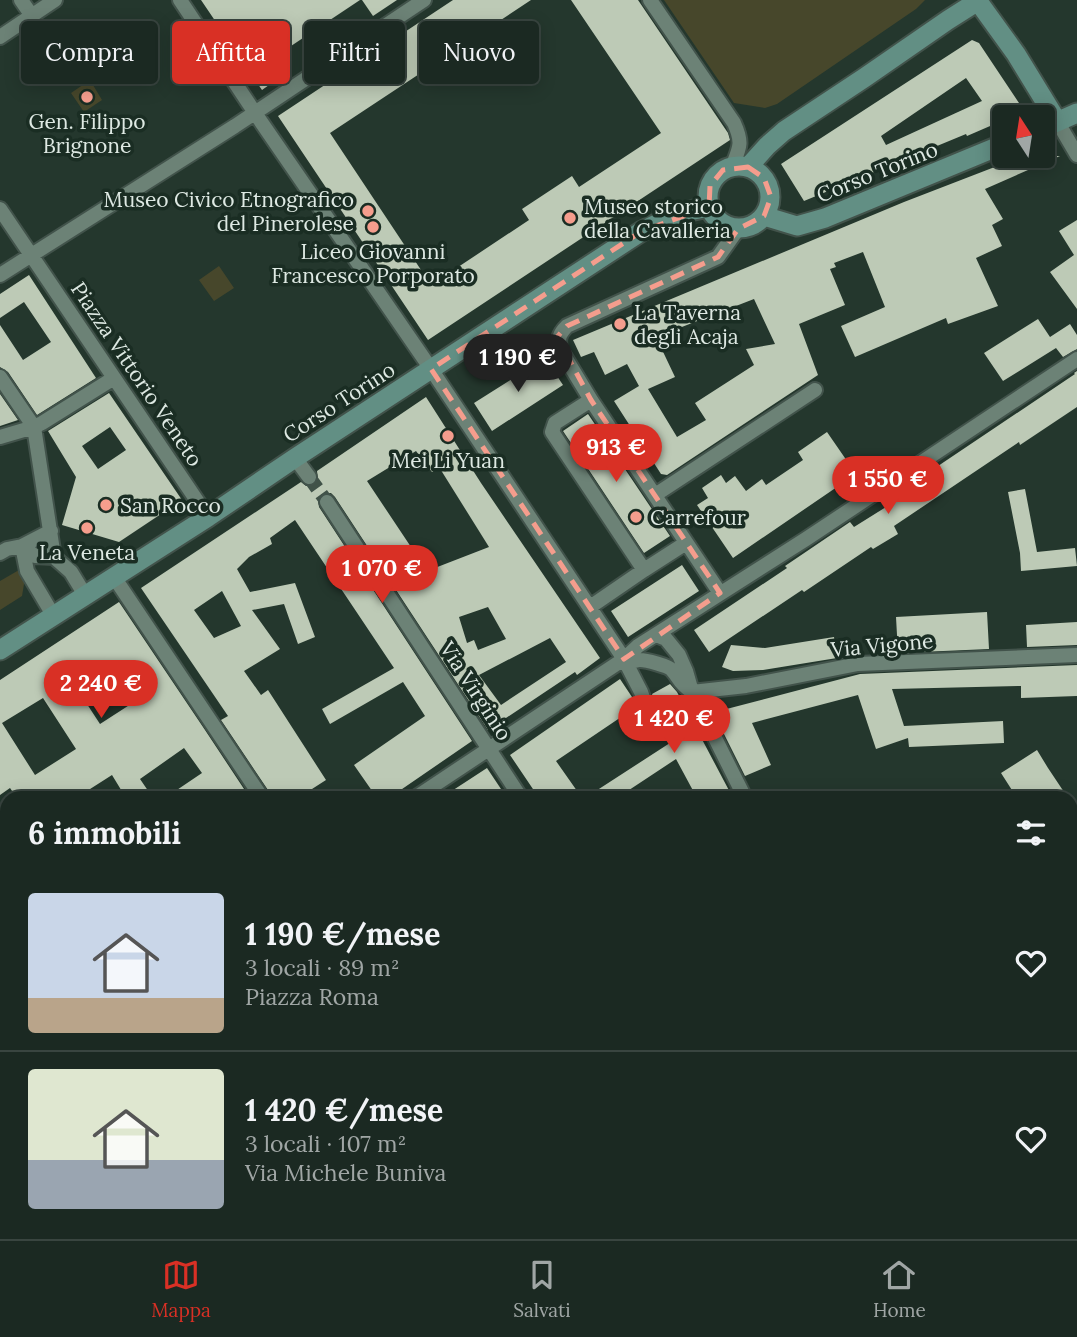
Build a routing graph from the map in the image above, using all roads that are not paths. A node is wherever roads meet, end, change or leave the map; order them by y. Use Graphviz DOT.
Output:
graph roads {
  1 [pos="21,0"];
  2 [pos="55,0"];
  3 [pos="180,0"];
  4 [pos="424,0"];
  5 [pos="650,0"];
  6 [pos="978,0"];
  7 [pos="32,16"];
  8 [pos="0,37"];
  9 [pos="1040,105"];
  10 [pos="255,113"];
  11 [pos="1077,113"];
  12 [pos="1055,123"];
  13 [pos="1055,131"];
  14 [pos="992,150"];
  15 [pos="1077,155"];
  16 [pos="740,167"];
  17 [pos="709,206"];
  18 [pos="0,209"];
  19 [pos="764,216"];
  20 [pos="738,229"];
  21 [pos="31,255"];
  22 [pos="0,275"];
  23 [pos="1077,359"];
  24 [pos="431,369"];
  25 [pos="0,377"];
  26 [pos="114,378"];
  27 [pos="815,390"];
  28 [pos="591,400"];
  29 [pos="34,427"];
  30 [pos="0,437"];
  31 [pos="295,458"];
  32 [pos="309,477"];
  33 [pos="655,495"];
  34 [pos="327,502"];
  35 [pos="208,517"];
  36 [pos="51,531"];
  37 [pos="687,544"];
  38 [pos="22,546"];
  39 [pos="0,553"];
  40 [pos="54,557"];
  41 [pos="644,570"];
  42 [pos="114,577"];
  43 [pos="720,593"];
  44 [pos="85,595"];
  45 [pos="590,607"];
  46 [pos="53,615"];
  47 [pos="656,635"];
  48 [pos="0,650"];
  49 [pos="1077,655"];
  50 [pos="624,659"];
  51 [pos="661,664"];
  52 [pos="692,692"];
  53 [pos="654,730"];
  54 [pos="489,749"];
  55 [pos="257,791"];
  56 [pos="426,791"];
  57 [pos="516,791"];
  58 [pos="742,791"];
  1 -- 7 [label="street"];
  2 -- 7 [label="street"];
  3 -- 10 [label="street"];
  4 -- 10 [label="street"];
  5 -- 16 [label="street"];
  6 -- 9 [label="main road"];
  6 -- 16 [label="main road"];
  7 -- 8 [label="street"];
  10 -- 21 [label="street"];
  10 -- 24 [label="street"];
  11 -- 12 [label="main road"];
  13 -- 15 [label="street"];
  14 -- 19 [label="main road, Corso Torino"];
  16 -- 17 [label="main road"];
  16 -- 19 [label="main road"];
  17 -- 20 [label="main road"];
  17 -- 24 [label="main road, Corso Torino"];
  18 -- 21 [label="street, Piazza Vittorio Veneto"];
  19 -- 20 [label="main road"];
  20 -- 28 [label="street"];
  21 -- 22 [label="street"];
  21 -- 26 [label="street, Piazza Vittorio Veneto"];
  23 -- 43 [label="street"];
  24 -- 31 [label="main road, Corso Torino"];
  24 -- 45 [label="street"];
  25 -- 29 [label="street"];
  26 -- 29 [label="street"];
  26 -- 35 [label="street, Piazza Vittorio Veneto"];
  27 -- 33 [label="street"];
  28 -- 33 [label="street"];
  28 -- 41 [label="street"];
  29 -- 30 [label="street"];
  29 -- 36 [label="street"];
  31 -- 32 [label="street"];
  31 -- 35 [label="main road, Corso Torino"];
  33 -- 37 [label="street"];
  34 -- 54 [label="street, Via Virginio"];
  35 -- 42 [label="main road, Corso Torino"];
  36 -- 38 [label="street"];
  36 -- 40 [label="street"];
  37 -- 41 [label="street"];
  37 -- 43 [label="street"];
  38 -- 39 [label="street"];
  38 -- 40 [label="street"];
  38 -- 46 [label="street"];
  40 -- 44 [label="street"];
  41 -- 45 [label="street"];
  42 -- 44 [label="main road, Corso Torino"];
  42 -- 55 [label="street"];
  43 -- 47 [label="street"];
  44 -- 46 [label="main road, Corso Torino"];
  45 -- 50 [label="street"];
  46 -- 48 [label="main road, Corso Torino"];
  47 -- 50 [label="street"];
  47 -- 51 [label="street"];
  47 -- 52 [label="street"];
  49 -- 52 [label="street, Via Vigone"];
  50 -- 51 [label="street"];
  50 -- 53 [label="street"];
  50 -- 54 [label="street"];
  51 -- 52 [label="street"];
  52 -- 58 [label="street"];
  54 -- 56 [label="street"];
  54 -- 57 [label="street, Via Virginio"];
}
